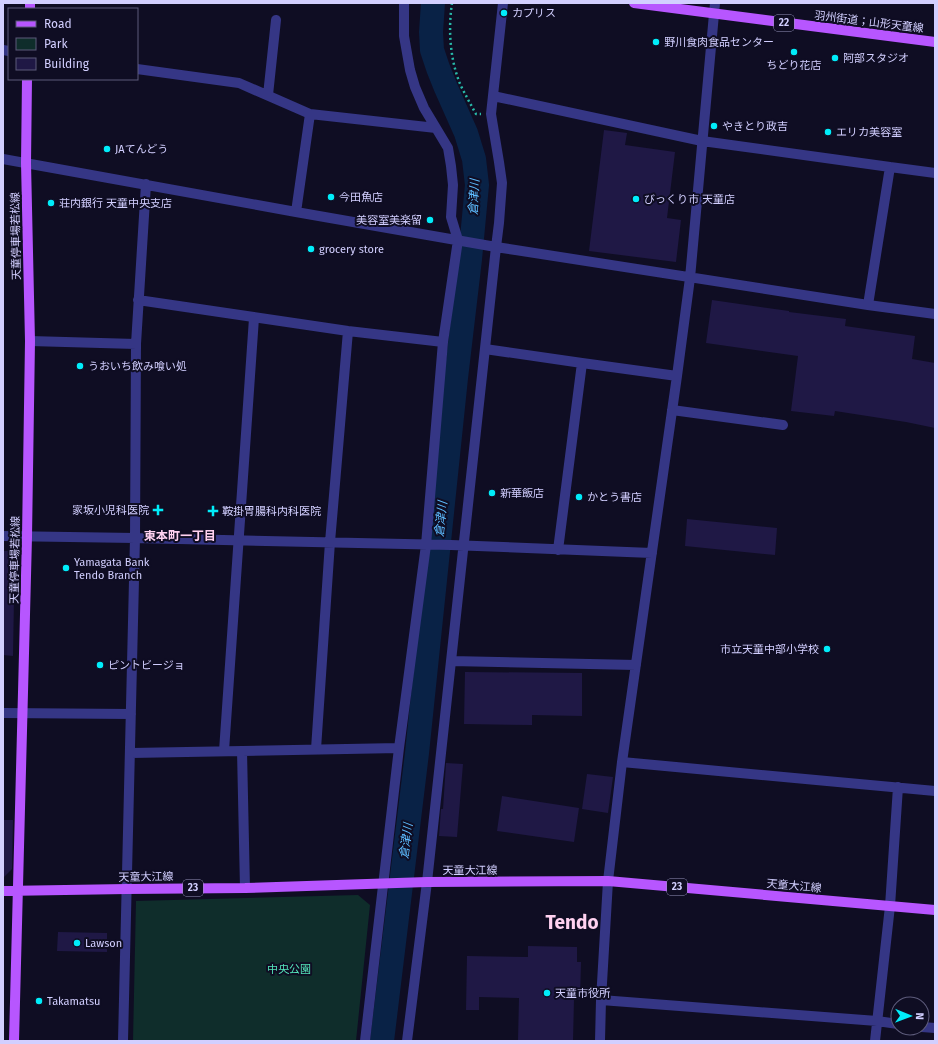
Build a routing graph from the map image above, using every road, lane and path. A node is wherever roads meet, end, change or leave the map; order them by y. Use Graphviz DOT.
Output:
graph roads {
  1 [pos="404,3"];
  2 [pos="452,3"];
  3 [pos="503,3"];
  4 [pos="634,3"];
  5 [pos="715,3"];
  6 [pos="714,14"];
  7 [pos="276,20"];
  8 [pos="935,42"];
  9 [pos="138,69"];
  10 [pos="27,80"];
  11 [pos="268,95"];
  12 [pos="493,96"];
  13 [pos="310,114"];
  14 [pos="491,114"];
  15 [pos="436,128"];
  16 [pos="702,141"];
  17 [pos="3,158"];
  18 [pos="26,163"];
  19 [pos="890,167"];
  20 [pos="935,173"];
  21 [pos="146,184"];
  22 [pos="296,212"];
  23 [pos="458,240"];
  24 [pos="496,247"];
  25 [pos="690,278"];
  26 [pos="138,300"];
  27 [pos="868,305"];
  28 [pos="935,314"];
  29 [pos="254,318"];
  30 [pos="348,331"];
  31 [pos="30,342"];
  32 [pos="443,342"];
  33 [pos="136,344"];
  34 [pos="485,349"];
  35 [pos="582,364"];
  36 [pos="677,376"];
  37 [pos="672,410"];
  38 [pos="783,425"];
  39 [pos="3,536"];
  40 [pos="27,537"];
  41 [pos="135,538"];
  42 [pos="239,541"];
  43 [pos="330,542"];
  44 [pos="426,545"];
  45 [pos="463,546"];
  46 [pos="558,550"];
  47 [pos="652,554"];
  48 [pos="451,661"];
  49 [pos="636,665"];
  50 [pos="3,713"];
  51 [pos="22,713"];
  52 [pos="131,714"];
  53 [pos="399,748"];
  54 [pos="316,749"];
  55 [pos="242,750"];
  56 [pos="224,751"];
  57 [pos="131,753"];
  58 [pos="622,762"];
  59 [pos="898,787"];
  60 [pos="935,791"];
  61 [pos="608,881"];
  62 [pos="422,882"];
  63 [pos="383,884"];
  64 [pos="246,888"];
  65 [pos="127,889"];
  66 [pos="3,891"];
  67 [pos="18,891"];
  68 [pos="890,906"];
  69 [pos="935,910"];
  70 [pos="601,1000"];
  71 [pos="877,1021"];
  72 [pos="890,1023"];
  73 [pos="14,1041"];
  74 [pos="123,1041"];
  75 [pos="365,1041"];
  76 [pos="407,1041"];
  77 [pos="600,1041"];
  78 [pos="875,1041"];
  1 -- 15 [label="street"];
  2 -- 14 [label="path"];
  3 -- 12 [label="street"];
  4 -- 6 [label="main road, 羽州街道；山形天童線 / 22"];
  5 -- 6 [label="street"];
  6 -- 8 [label="main road, 羽州街道；山形天童線 / 22"];
  6 -- 16 [label="street"];
  7 -- 11 [label="street"];
  9 -- 11 [label="street"];
  10 -- 18 [label="main road, 天童停車場若松線"];
  11 -- 13 [label="street"];
  12 -- 14 [label="street"];
  12 -- 16 [label="street"];
  13 -- 15 [label="street"];
  13 -- 22 [label="street"];
  14 -- 24 [label="street"];
  15 -- 23 [label="street"];
  16 -- 19 [label="street"];
  16 -- 25 [label="street"];
  17 -- 18 [label="street"];
  18 -- 21 [label="street"];
  18 -- 31 [label="main road, 天童停車場若松線"];
  19 -- 20 [label="street"];
  19 -- 27 [label="street"];
  21 -- 22 [label="street"];
  21 -- 26 [label="street"];
  22 -- 23 [label="street"];
  23 -- 24 [label="street"];
  23 -- 32 [label="street"];
  24 -- 25 [label="street"];
  24 -- 34 [label="street"];
  25 -- 27 [label="street"];
  25 -- 36 [label="street"];
  26 -- 29 [label="street"];
  26 -- 33 [label="street"];
  27 -- 28 [label="street"];
  29 -- 30 [label="street"];
  29 -- 42 [label="street"];
  30 -- 32 [label="street"];
  30 -- 43 [label="street"];
  31 -- 33 [label="street"];
  31 -- 40 [label="main road, 天童停車場若松線"];
  32 -- 44 [label="street"];
  33 -- 41 [label="street"];
  34 -- 35 [label="street"];
  34 -- 45 [label="street"];
  35 -- 36 [label="street"];
  35 -- 46 [label="street"];
  36 -- 37 [label="street"];
  37 -- 38 [label="street"];
  37 -- 47 [label="street"];
  39 -- 40 [label="street"];
  40 -- 41 [label="street"];
  40 -- 51 [label="main road, 天童停車場若松線"];
  41 -- 42 [label="street"];
  41 -- 52 [label="street"];
  42 -- 43 [label="street"];
  42 -- 56 [label="street"];
  43 -- 44 [label="street"];
  43 -- 54 [label="street"];
  44 -- 45 [label="street"];
  44 -- 53 [label="street"];
  45 -- 46 [label="street"];
  45 -- 48 [label="street"];
  46 -- 47 [label="street"];
  47 -- 49 [label="street"];
  48 -- 49 [label="street"];
  48 -- 62 [label="street"];
  49 -- 58 [label="street"];
  50 -- 51 [label="street"];
  51 -- 52 [label="street"];
  51 -- 67 [label="main road, 天童停車場若松線"];
  52 -- 57 [label="street"];
  53 -- 54 [label="street"];
  53 -- 63 [label="street"];
  54 -- 55 [label="street"];
  55 -- 56 [label="street"];
  55 -- 64 [label="street"];
  56 -- 57 [label="street"];
  57 -- 65 [label="street"];
  58 -- 59 [label="street"];
  58 -- 61 [label="street"];
  59 -- 60 [label="street"];
  59 -- 68 [label="street"];
  61 -- 62 [label="main road, 天童大江線 / 23"];
  61 -- 68 [label="main road, 天童大江線 / 23"];
  61 -- 70 [label="street"];
  62 -- 63 [label="main road, 天童大江線 / 23"];
  62 -- 76 [label="street"];
  63 -- 64 [label="main road, 天童大江線 / 23"];
  63 -- 75 [label="street"];
  64 -- 65 [label="main road, 天童大江線 / 23"];
  65 -- 67 [label="main road, 天童大江線 / 23"];
  65 -- 74 [label="street"];
  66 -- 67 [label="main road, 天童大江線 / 23"];
  67 -- 73 [label="main road, 天童停車場若松線"];
  68 -- 69 [label="main road, 天童大江線 / 23"];
  68 -- 71 [label="street"];
  70 -- 71 [label="street"];
  70 -- 77 [label="street"];
  71 -- 72 [label="street"];
  71 -- 78 [label="street"];
}
